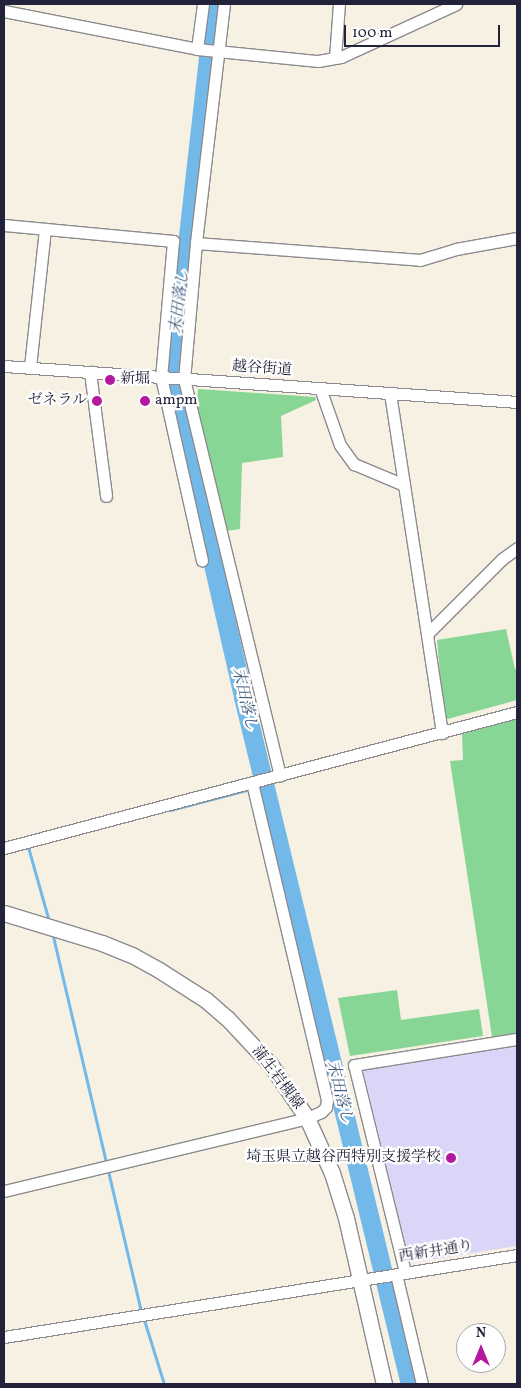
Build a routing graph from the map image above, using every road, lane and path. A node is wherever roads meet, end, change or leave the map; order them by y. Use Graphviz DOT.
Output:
graph roads {
  1 [pos="203,4"];
  2 [pos="224,4"];
  3 [pos="339,4"];
  4 [pos="456,4"];
  5 [pos="4,11"];
  6 [pos="197,49"];
  7 [pos="218,52"];
  8 [pos="335,58"];
  9 [pos="4,226"];
  10 [pos="45,229"];
  11 [pos="517,238"];
  12 [pos="196,243"];
  13 [pos="4,366"];
  14 [pos="30,367"];
  15 [pos="90,372"];
  16 [pos="161,377"];
  17 [pos="184,379"];
  18 [pos="320,388"];
  19 [pos="390,393"];
  20 [pos="517,402"];
  21 [pos="404,485"];
  22 [pos="106,496"];
  23 [pos="517,548"];
  24 [pos="202,560"];
  25 [pos="427,634"];
  26 [pos="517,712"];
  27 [pos="442,732"];
  28 [pos="280,776"];
  29 [pos="252,783"];
  30 [pos="4,848"];
  31 [pos="4,913"];
  32 [pos="517,1039"];
  33 [pos="307,1118"];
  34 [pos="4,1190"];
  35 [pos="517,1255"];
  36 [pos="401,1273"];
  37 [pos="360,1280"];
  38 [pos="4,1338"];
  39 [pos="384,1384"];
  40 [pos="422,1384"];
  1 -- 6 [label="street"];
  2 -- 7 [label="street"];
  3 -- 8 [label="street"];
  4 -- 8 [label="street"];
  5 -- 6 [label="street"];
  6 -- 7 [label="street"];
  7 -- 8 [label="street"];
  7 -- 12 [label="street"];
  9 -- 10 [label="street"];
  10 -- 14 [label="street"];
  10 -- 16 [label="street"];
  11 -- 12 [label="street"];
  12 -- 17 [label="street"];
  13 -- 14 [label="street, 越谷街道"];
  14 -- 15 [label="street, 越谷街道"];
  15 -- 16 [label="street, 越谷街道"];
  15 -- 22 [label="street"];
  16 -- 17 [label="street, 越谷街道"];
  16 -- 24 [label="street"];
  17 -- 18 [label="street, 越谷街道"];
  17 -- 28 [label="street"];
  18 -- 19 [label="street, 越谷街道"];
  18 -- 21 [label="street"];
  19 -- 20 [label="street, 越谷街道"];
  19 -- 21 [label="street"];
  21 -- 25 [label="street"];
  23 -- 25 [label="street"];
  25 -- 27 [label="street"];
  26 -- 27 [label="street"];
  27 -- 28 [label="street"];
  28 -- 29 [label="street"];
  29 -- 30 [label="street"];
  29 -- 33 [label="street"];
  31 -- 33 [label="main road, 蒲生岩槻線"];
  32 -- 36 [label="street"];
  33 -- 34 [label="street"];
  33 -- 37 [label="main road, 蒲生岩槻線"];
  35 -- 36 [label="street, 西新井通り"];
  36 -- 37 [label="street, 西新井通り"];
  36 -- 40 [label="street"];
  37 -- 38 [label="street, 西新井通り"];
  37 -- 39 [label="main road, 蒲生岩槻線"];
}
